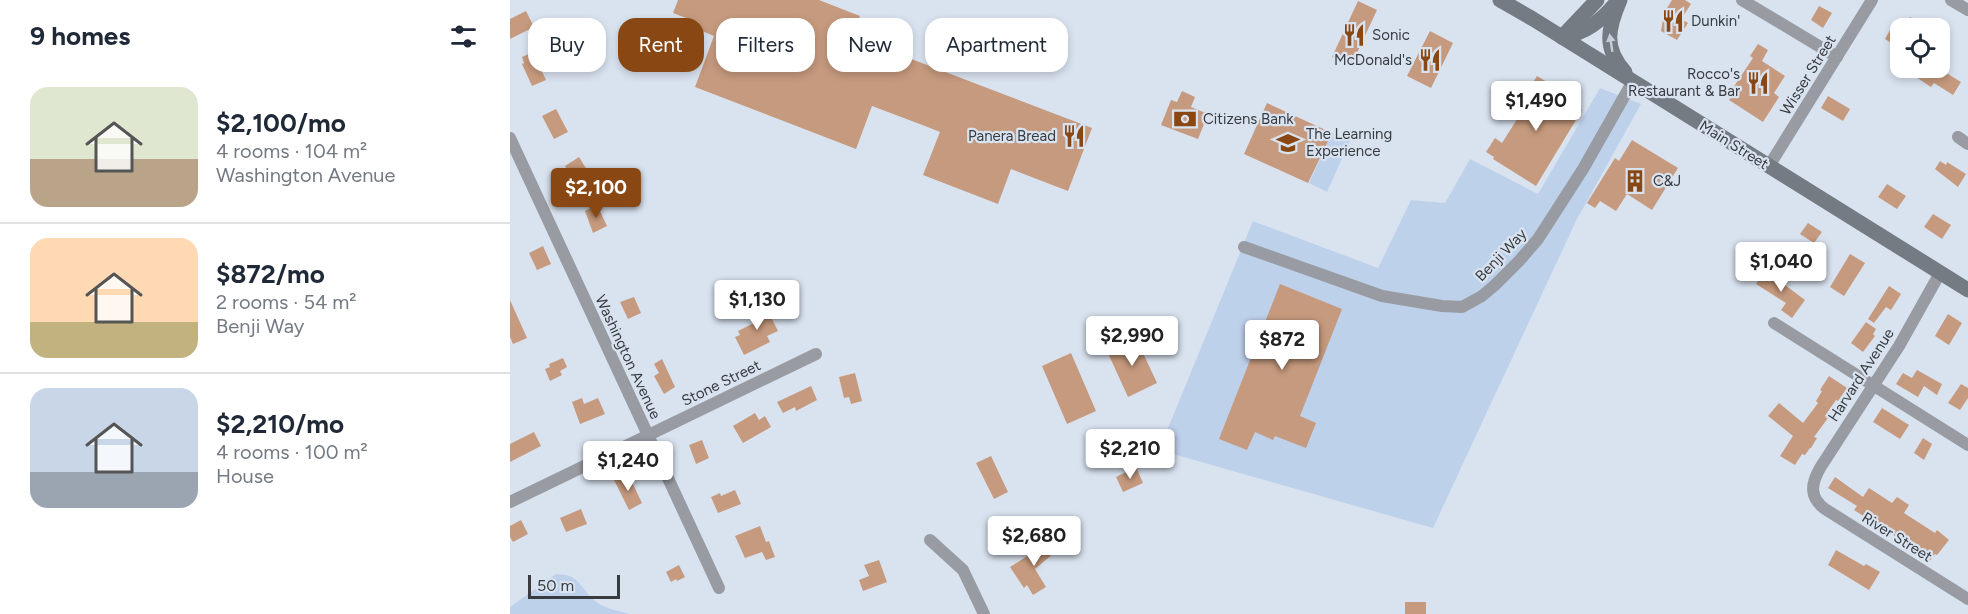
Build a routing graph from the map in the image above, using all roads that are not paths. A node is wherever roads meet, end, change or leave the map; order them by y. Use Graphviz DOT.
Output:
graph roads {
  1 [pos="1500,0"];
  2 [pos="1597,0"];
  3 [pos="1619,0"];
  4 [pos="1742,0"];
  5 [pos="1872,0"];
  6 [pos="1951,0"];
  7 [pos="1968,10"];
  8 [pos="1562,37"];
  9 [pos="1837,57"];
  10 [pos="1633,81"];
  11 [pos="510,138"];
  12 [pos="1769,166"];
  13 [pos="1244,247"];
  14 [pos="1940,273"];
  15 [pos="1968,290"];
  16 [pos="1774,323"];
  17 [pos="816,354"];
  18 [pos="1873,387"];
  19 [pos="648,435"];
  20 [pos="1968,445"];
  21 [pos="1813,495"];
  22 [pos="510,502"];
  23 [pos="930,540"];
  24 [pos="719,588"];
  25 [pos="1968,599"];
  26 [pos="984,614"];
  1 -- 8 [label="main road, Main Street"];
  2 -- 8 [label="main road"];
  3 -- 8 [label="main road"];
  10 -- 3 [label="main road, one-way"];
  4 -- 9 [label="street"];
  5 -- 9 [label="street, Wisser Street"];
  6 -- 7 [label="street"];
  8 -- 10 [label="main road, Main Street"];
  9 -- 12 [label="street, Wisser Street"];
  10 -- 12 [label="main road, Main Street"];
  10 -- 13 [label="street, Benji Way"];
  11 -- 19 [label="street, Washington Avenue"];
  12 -- 14 [label="main road, Main Street"];
  14 -- 15 [label="main road, Main Street"];
  14 -- 18 [label="street, Harvard Avenue"];
  16 -- 18 [label="street"];
  17 -- 19 [label="street, Stone Street"];
  18 -- 20 [label="street"];
  18 -- 21 [label="street, Harvard Avenue"];
  19 -- 22 [label="street, Stone Street"];
  19 -- 24 [label="street, Washington Avenue"];
  21 -- 25 [label="street, River Street"];
  23 -- 26 [label="street"];
}
